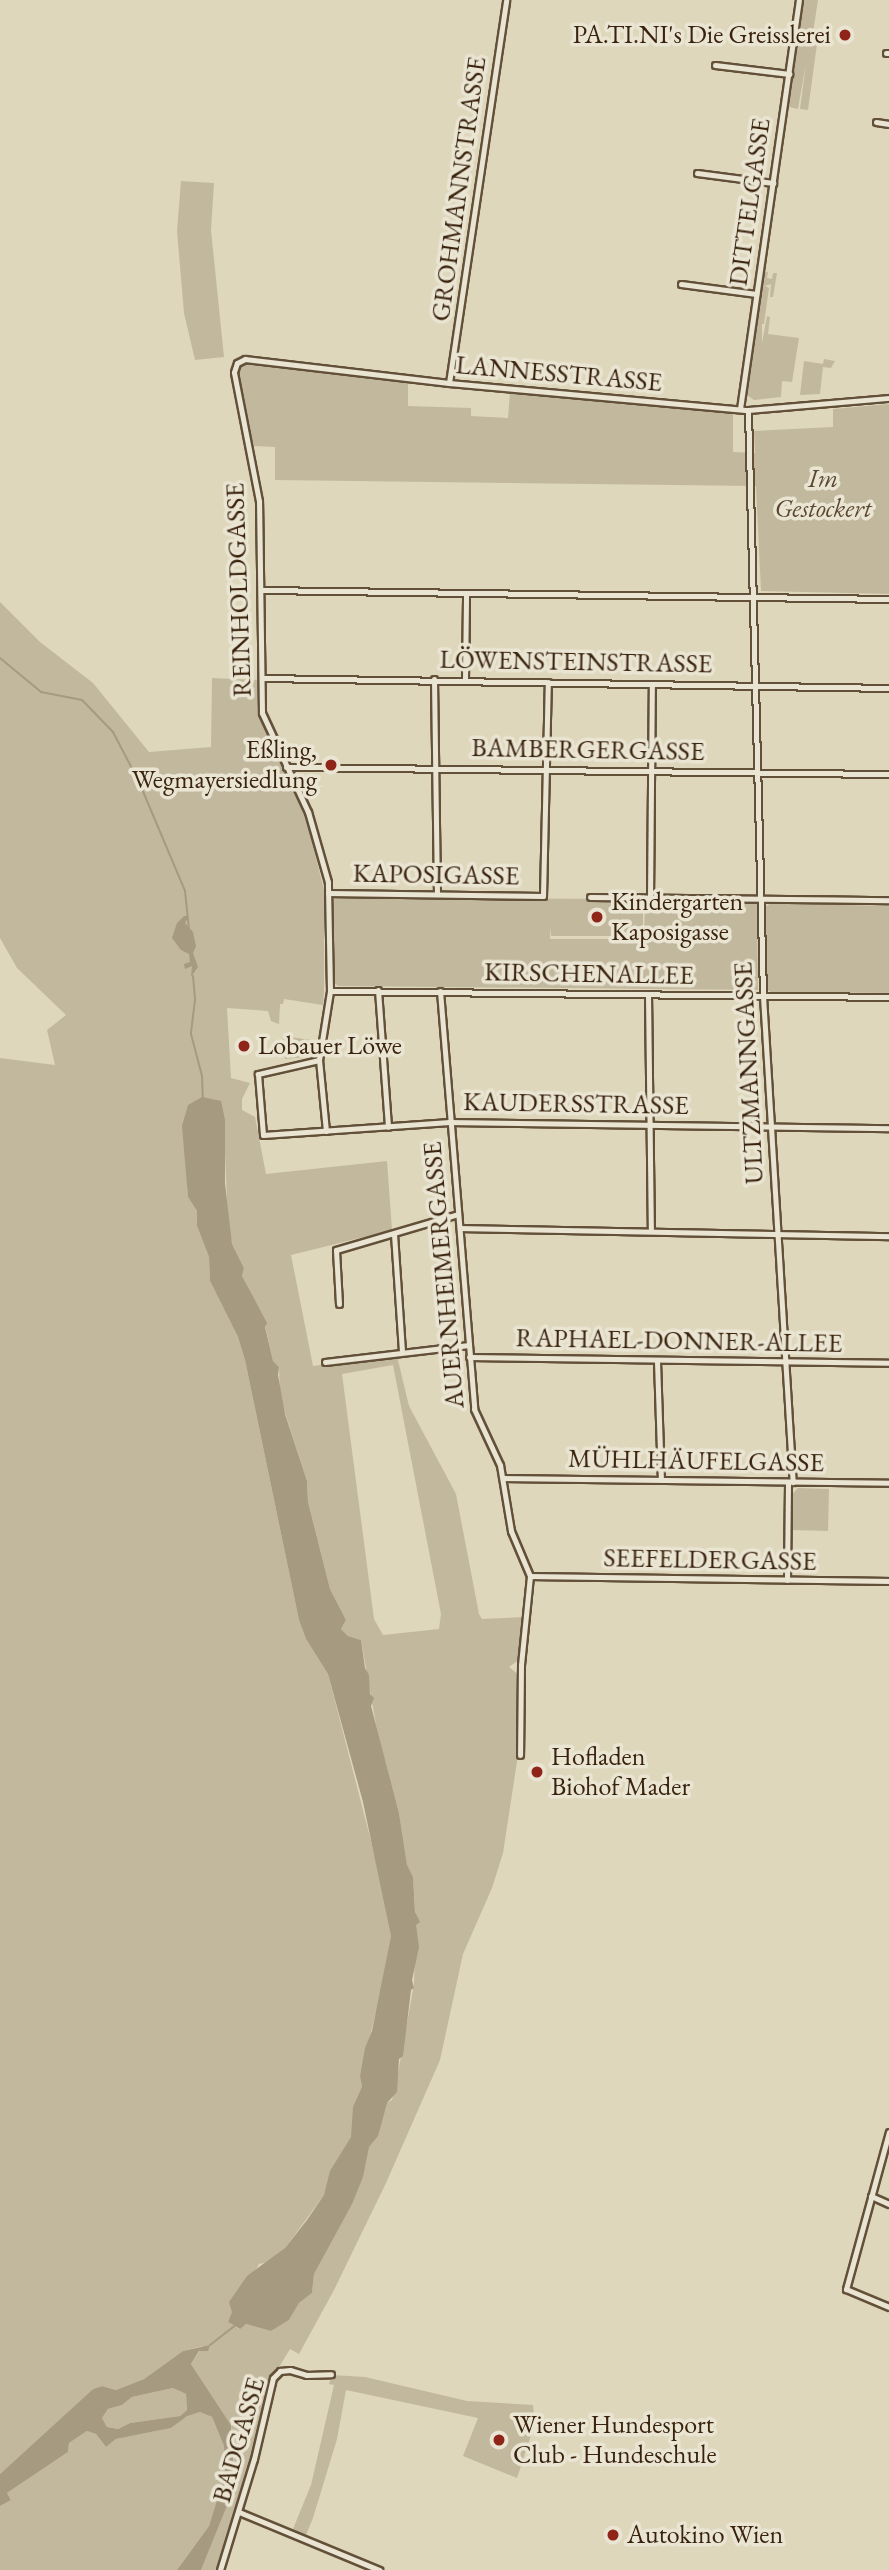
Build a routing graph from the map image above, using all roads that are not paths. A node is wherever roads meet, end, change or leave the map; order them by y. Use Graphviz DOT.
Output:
graph roads {
  1 [pos="506,0"];
  2 [pos="799,0"];
  3 [pos="715,65"];
  4 [pos="789,74"];
  5 [pos="876,122"];
  6 [pos="889,124"];
  7 [pos="697,173"];
  8 [pos="773,183"];
  9 [pos="681,284"];
  10 [pos="756,294"];
  11 [pos="234,372"];
  12 [pos="449,383"];
  13 [pos="889,398"];
  14 [pos="740,409"];
  15 [pos="748,410"];
  16 [pos="262,590"];
  17 [pos="466,594"];
  18 [pos="754,597"];
  19 [pos="889,599"];
  20 [pos="262,678"];
  21 [pos="434,679"];
  22 [pos="464,680"];
  23 [pos="548,682"];
  24 [pos="652,684"];
  25 [pos="756,685"];
  26 [pos="889,688"];
  27 [pos="286,767"];
  28 [pos="436,767"];
  29 [pos="546,768"];
  30 [pos="652,770"];
  31 [pos="759,772"];
  32 [pos="889,774"];
  33 [pos="328,893"];
  34 [pos="438,894"];
  35 [pos="590,897"];
  36 [pos="650,899"];
  37 [pos="761,900"];
  38 [pos="889,900"];
  39 [pos="378,990"];
  40 [pos="330,991"];
  41 [pos="440,991"];
  42 [pos="648,994"];
  43 [pos="763,996"];
  44 [pos="889,997"];
  45 [pos="319,1060"];
  46 [pos="450,1122"];
  47 [pos="648,1124"];
  48 [pos="388,1127"];
  49 [pos="771,1127"];
  50 [pos="889,1128"];
  51 [pos="326,1131"];
  52 [pos="458,1214"];
  53 [pos="460,1228"];
  54 [pos="650,1231"];
  55 [pos="394,1234"];
  56 [pos="778,1234"];
  57 [pos="889,1236"];
  58 [pos="339,1304"];
  59 [pos="469,1345"];
  60 [pos="402,1351"];
  61 [pos="469,1357"];
  62 [pos="657,1361"];
  63 [pos="325,1362"];
  64 [pos="785,1362"];
  65 [pos="889,1363"];
  66 [pos="503,1479"];
  67 [pos="661,1480"];
  68 [pos="791,1483"];
  69 [pos="889,1483"];
  70 [pos="530,1576"];
  71 [pos="786,1580"];
  72 [pos="889,1581"];
  73 [pos="520,1755"];
  74 [pos="889,2132"];
  75 [pos="871,2196"];
  76 [pos="889,2204"];
  77 [pos="889,2307"];
  78 [pos="331,2374"];
  79 [pos="239,2512"];
  80 [pos="220,2570"];
  81 [pos="379,2570"];
  1 -- 12 [label="street, GROHMANNSTRASSE"];
  2 -- 4 [label="street, DITTELGASSE"];
  3 -- 4 [label="street"];
  4 -- 8 [label="street, DITTELGASSE"];
  5 -- 6 [label="street"];
  7 -- 8 [label="street"];
  8 -- 10 [label="street, DITTELGASSE"];
  9 -- 10 [label="street"];
  10 -- 14 [label="street, DITTELGASSE"];
  11 -- 12 [label="street, LANNESSTRASSE"];
  11 -- 16 [label="street, REINHOLDGASSE"];
  12 -- 14 [label="street, LANNESSTRASSE"];
  13 -- 15 [label="street, LANNESSTRASSE"];
  14 -- 15 [label="street, LANNESSTRASSE"];
  15 -- 18 [label="street, ULTZMANNGASSE"];
  16 -- 17 [label="street"];
  16 -- 20 [label="street, REINHOLDGASSE"];
  17 -- 18 [label="street"];
  17 -- 22 [label="street"];
  18 -- 19 [label="street"];
  18 -- 25 [label="street, ULTZMANNGASSE"];
  20 -- 21 [label="street, LÖWENSTEINSTRASSE"];
  20 -- 27 [label="street, REINHOLDGASSE"];
  21 -- 22 [label="street, LÖWENSTEINSTRASSE"];
  21 -- 28 [label="street"];
  22 -- 23 [label="street, LÖWENSTEINSTRASSE"];
  23 -- 24 [label="street, LÖWENSTEINSTRASSE"];
  23 -- 29 [label="street"];
  24 -- 25 [label="street, LÖWENSTEINSTRASSE"];
  24 -- 30 [label="street"];
  25 -- 26 [label="street, LÖWENSTEINSTRASSE"];
  25 -- 31 [label="street, ULTZMANNGASSE"];
  27 -- 28 [label="street, BAMBERGERGASSE"];
  27 -- 33 [label="street, REINHOLDGASSE"];
  28 -- 29 [label="street, BAMBERGERGASSE"];
  28 -- 34 [label="street"];
  29 -- 30 [label="street, BAMBERGERGASSE"];
  29 -- 34 [label="street, KAPOSIGASSE"];
  30 -- 31 [label="street, BAMBERGERGASSE"];
  30 -- 36 [label="street"];
  31 -- 32 [label="street, BAMBERGERGASSE"];
  31 -- 37 [label="street, ULTZMANNGASSE"];
  33 -- 34 [label="street, KAPOSIGASSE"];
  33 -- 40 [label="street, REINHOLDGASSE"];
  35 -- 36 [label="street"];
  36 -- 37 [label="street"];
  37 -- 38 [label="street"];
  37 -- 43 [label="street, ULTZMANNGASSE"];
  39 -- 40 [label="street, KIRSCHENALLEE"];
  39 -- 41 [label="street, KIRSCHENALLEE"];
  39 -- 48 [label="street"];
  40 -- 45 [label="street, REINHOLDGASSE"];
  41 -- 42 [label="street, KIRSCHENALLEE"];
  41 -- 46 [label="street, AUERNHEIMERGASSE"];
  42 -- 43 [label="street, KIRSCHENALLEE"];
  42 -- 47 [label="street"];
  43 -- 44 [label="street, KIRSCHENALLEE"];
  43 -- 49 [label="street, ULTZMANNGASSE"];
  45 -- 51 [label="street, REINHOLDGASSE"];
  45 -- 51 [label="street, KAUDERSSTRASSE"];
  46 -- 47 [label="street, KAUDERSSTRASSE"];
  46 -- 48 [label="street, KAUDERSSTRASSE"];
  46 -- 52 [label="street, AUERNHEIMERGASSE"];
  47 -- 49 [label="street, KAUDERSSTRASSE"];
  47 -- 54 [label="street"];
  48 -- 51 [label="street, KAUDERSSTRASSE"];
  49 -- 50 [label="street, KAUDERSSTRASSE"];
  49 -- 56 [label="street, ULTZMANNGASSE"];
  52 -- 53 [label="street, AUERNHEIMERGASSE"];
  52 -- 55 [label="street"];
  53 -- 54 [label="street"];
  53 -- 59 [label="street, AUERNHEIMERGASSE"];
  54 -- 56 [label="street"];
  55 -- 58 [label="street"];
  55 -- 60 [label="street"];
  56 -- 57 [label="street"];
  56 -- 64 [label="street, ULTZMANNGASSE"];
  59 -- 60 [label="street"];
  59 -- 61 [label="street, AUERNHEIMERGASSE"];
  60 -- 63 [label="street"];
  61 -- 62 [label="street, RAPHAEL-DONNER-ALLEE"];
  61 -- 66 [label="street, AUERNHEIMERGASSE"];
  62 -- 64 [label="street, RAPHAEL-DONNER-ALLEE"];
  62 -- 67 [label="street"];
  64 -- 65 [label="street, RAPHAEL-DONNER-ALLEE"];
  64 -- 68 [label="street, ULTZMANNGASSE"];
  66 -- 67 [label="street, MÜHLHÄUFELGASSE"];
  66 -- 70 [label="street, AUERNHEIMERGASSE"];
  67 -- 68 [label="street, MÜHLHÄUFELGASSE"];
  68 -- 69 [label="street, MÜHLHÄUFELGASSE"];
  68 -- 71 [label="street, ULTZMANNGASSE"];
  70 -- 71 [label="street, SEEFELDERGASSE"];
  70 -- 73 [label="street, AUERNHEIMERGASSE"];
  71 -- 72 [label="street, SEEFELDERGASSE"];
  74 -- 75 [label="street"];
  75 -- 76 [label="street"];
  75 -- 77 [label="street"];
  78 -- 79 [label="street, BADGASSE"];
  79 -- 80 [label="street, BADGASSE"];
  79 -- 81 [label="street"];
}
